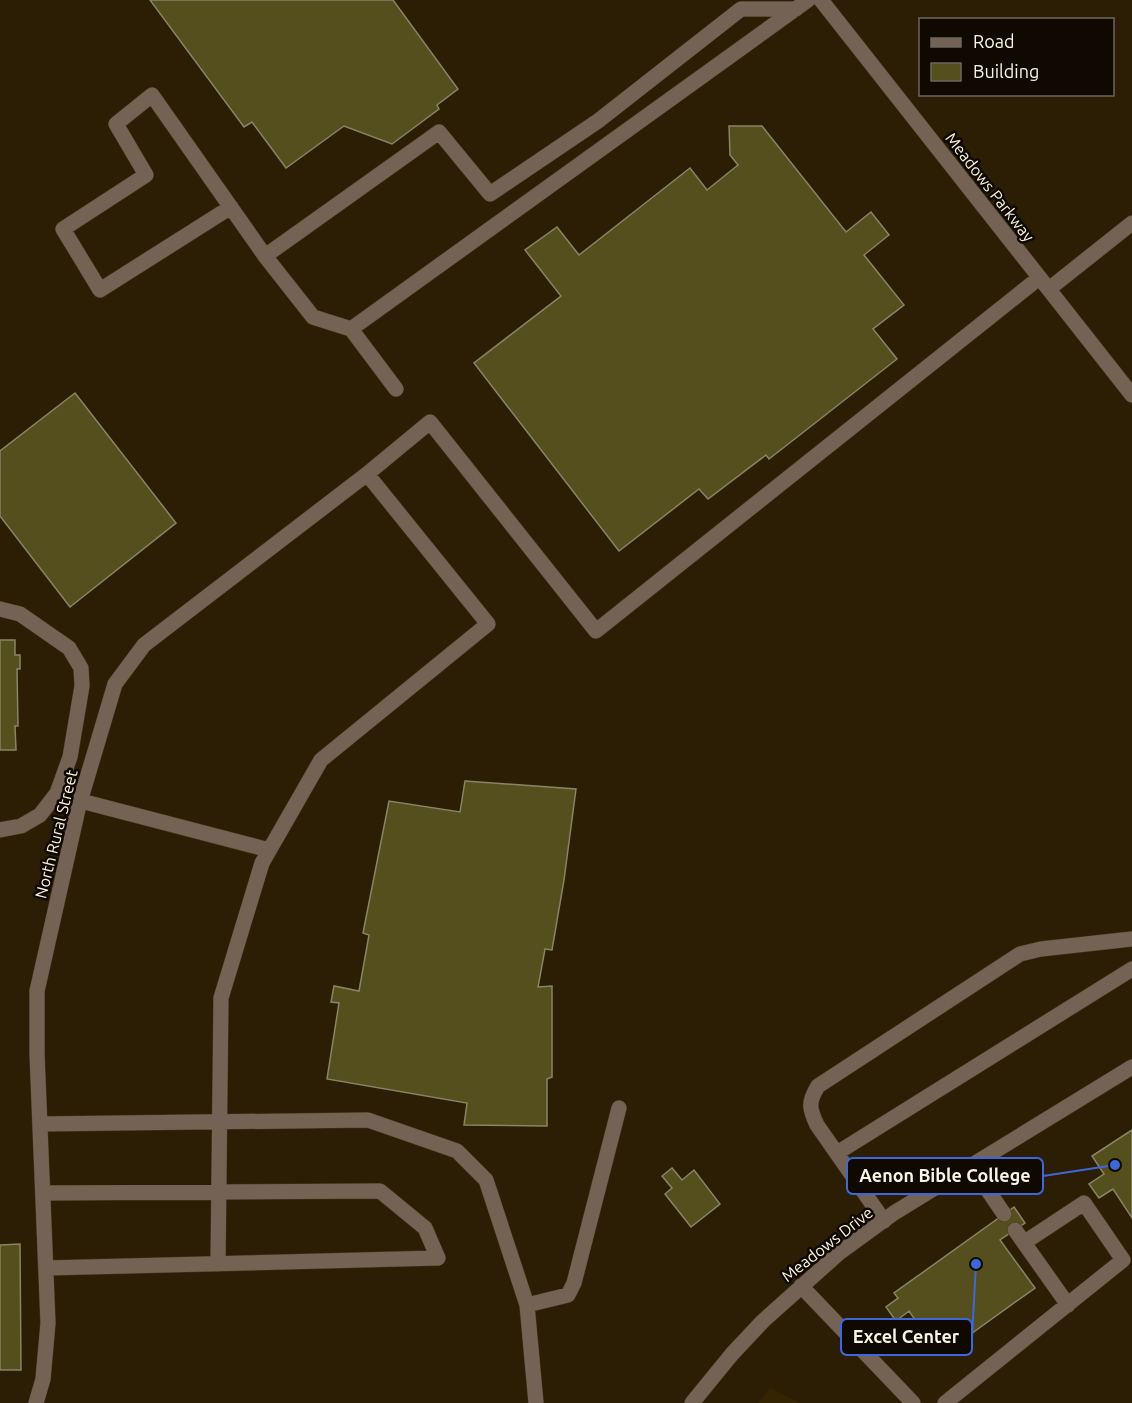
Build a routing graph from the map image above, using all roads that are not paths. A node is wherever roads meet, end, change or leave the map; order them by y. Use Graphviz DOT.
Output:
graph roads {
  1 [pos="821,0"];
  2 [pos="802,4"];
  3 [pos="231,207"];
  4 [pos="1132,223"];
  5 [pos="265,256"];
  6 [pos="1044,284"];
  7 [pos="351,329"];
  8 [pos="396,389"];
  9 [pos="1132,395"];
  10 [pos="367,474"];
  11 [pos="0,609"];
  12 [pos="81,801"];
  13 [pos="0,830"];
  14 [pos="269,850"];
  15 [pos="1132,939"];
  16 [pos="1132,969"];
  17 [pos="1132,1067"];
  18 [pos="619,1108"];
  19 [pos="219,1122"];
  20 [pos="40,1124"];
  21 [pos="837,1153"];
  22 [pos="972,1167"];
  23 [pos="217,1192"];
  24 [pos="43,1193"];
  25 [pos="1004,1214"];
  26 [pos="884,1221"];
  27 [pos="218,1264"];
  28 [pos="46,1268"];
  29 [pos="801,1286"];
  30 [pos="527,1305"];
  31 [pos="1068,1305"];
  32 [pos="36,1403"];
  33 [pos="536,1403"];
  34 [pos="692,1403"];
  35 [pos="913,1403"];
  36 [pos="945,1403"];
  1 -- 6 [label="street, Meadows Parkway"];
  2 -- 5 [label="street"];
  2 -- 7 [label="street"];
  3 -- 3 [label="street"];
  3 -- 5 [label="street"];
  4 -- 6 [label="street"];
  5 -- 7 [label="street"];
  6 -- 9 [label="street, Meadows Parkway"];
  6 -- 10 [label="street, North Rural Street"];
  7 -- 8 [label="street"];
  10 -- 12 [label="street, North Rural Street"];
  10 -- 14 [label="street"];
  11 -- 13 [label="street"];
  12 -- 14 [label="street"];
  12 -- 20 [label="street, North Rural Street"];
  14 -- 19 [label="street"];
  15 -- 21 [label="street"];
  16 -- 21 [label="street"];
  17 -- 22 [label="street, Meadows Drive"];
  18 -- 30 [label="street"];
  19 -- 20 [label="street"];
  19 -- 23 [label="street"];
  19 -- 30 [label="street"];
  20 -- 24 [label="street, North Rural Street"];
  21 -- 26 [label="street"];
  22 -- 25 [label="street"];
  22 -- 26 [label="street, Meadows Drive"];
  23 -- 24 [label="street"];
  23 -- 27 [label="street"];
  23 -- 27 [label="street"];
  24 -- 28 [label="street, North Rural Street"];
  26 -- 29 [label="street, Meadows Drive"];
  27 -- 28 [label="street"];
  28 -- 32 [label="street, North Rural Street"];
  29 -- 34 [label="street, Meadows Drive"];
  29 -- 35 [label="street"];
  30 -- 33 [label="street"];
  31 -- 31 [label="street"];
  31 -- 36 [label="street"];
}
